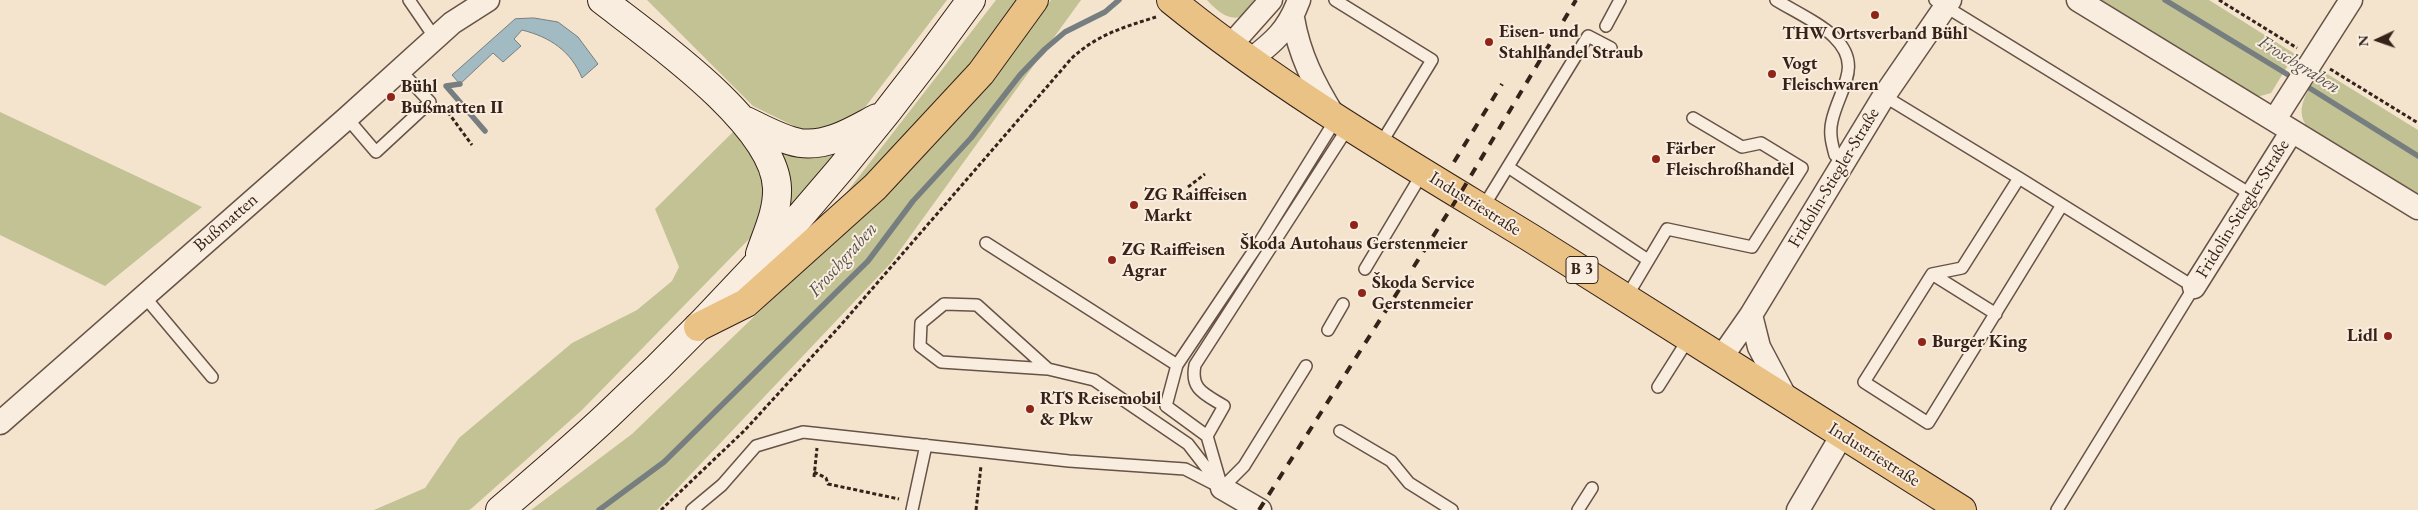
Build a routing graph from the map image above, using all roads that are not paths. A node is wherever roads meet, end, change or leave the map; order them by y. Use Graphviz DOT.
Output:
graph roads {
  1 [pos="408,0"];
  2 [pos="470,0"];
  3 [pos="488,0"];
  4 [pos="602,0"];
  5 [pos="632,0"];
  6 [pos="971,0"];
  7 [pos="1034,0"];
  8 [pos="1271,0"];
  9 [pos="1335,0"];
  10 [pos="1620,0"];
  11 [pos="1776,0"];
  12 [pos="2078,0"];
  13 [pos="2351,0"];
  14 [pos="1172,1"];
  15 [pos="1944,2"];
  16 [pos="1296,9"];
  17 [pos="452,23"];
  18 [pos="1606,26"];
  19 [pos="435,38"];
  20 [pos="660,43"];
  21 [pos="1610,48"];
  22 [pos="1240,54"];
  23 [pos="400,70"];
  24 [pos="1884,96"];
  25 [pos="887,113"];
  26 [pos="347,118"];
  27 [pos="1693,118"];
  28 [pos="746,121"];
  29 [pos="1342,122"];
  30 [pos="2283,125"];
  31 [pos="1380,145"];
  32 [pos="1845,162"];
  33 [pos="1508,167"];
  34 [pos="1424,172"];
  35 [pos="2019,178"];
  36 [pos="2252,195"];
  37 [pos="2062,206"];
  38 [pos="2418,208"];
  39 [pos="1482,209"];
  40 [pos="986,243"];
  41 [pos="1648,260"];
  42 [pos="756,265"];
  43 [pos="1365,269"];
  44 [pos="1932,274"];
  45 [pos="2194,287"];
  46 [pos="144,296"];
  47 [pos="1626,298"];
  48 [pos="1343,304"];
  49 [pos="1996,314"];
  50 [pos="1751,315"];
  51 [pos="698,327"];
  52 [pos="1328,330"];
  53 [pos="1689,337"];
  54 [pos="1721,358"];
  55 [pos="1177,365"];
  56 [pos="1306,366"];
  57 [pos="1048,369"];
  58 [pos="212,377"];
  59 [pos="1658,387"];
  60 [pos="1786,398"];
  61 [pos="0,423"];
  62 [pos="1340,431"];
  63 [pos="1842,435"];
  64 [pos="1207,436"];
  65 [pos="926,445"];
  66 [pos="1222,488"];
  67 [pos="1592,488"];
  68 [pos="913,506"];
  69 [pos="500,510"];
  70 [pos="692,510"];
  71 [pos="1260,510"];
  72 [pos="1452,510"];
  73 [pos="1578,510"];
  74 [pos="1798,510"];
  75 [pos="1962,510"];
  76 [pos="2057,510"];
  1 -- 19 [label="lane"];
  2 -- 17 [label="street, Bußmatten"];
  3 -- 17 [label="street, Bußmatten"];
  4 -- 20 [label="main road"];
  5 -- 20 [label="main road"];
  6 -- 25 [label="main road"];
  7 -- 51 [label="main road"];
  8 -- 22 [label="street"];
  9 -- 31 [label="lane"];
  10 -- 18 [label="lane"];
  11 -- 32 [label="lane"];
  12 -- 30 [label="street, Fridolin-Stiegler-Straße"];
  13 -- 30 [label="street"];
  14 -- 22 [label="main road, Industriestraße / B 3"];
  15 -- 24 [label="street, Fridolin-Stiegler-Straße"];
  15 -- 36 [label="lane"];
  16 -- 22 [label="street"];
  16 -- 29 [label="street"];
  17 -- 19 [label="street, Bußmatten"];
  19 -- 23 [label="street, Bußmatten"];
  20 -- 28 [label="main road"];
  21 -- 33 [label="lane"];
  22 -- 29 [label="main road, Industriestraße / B 3"];
  23 -- 26 [label="street, Bußmatten"];
  23 -- 26 [label="lane"];
  24 -- 32 [label="street, Fridolin-Stiegler-Straße"];
  24 -- 35 [label="lane"];
  25 -- 28 [label="main road"];
  25 -- 42 [label="main road"];
  26 -- 46 [label="street, Bußmatten"];
  27 -- 41 [label="lane"];
  28 -- 42 [label="main road"];
  29 -- 31 [label="main road, Industriestraße / B 3"];
  29 -- 55 [label="lane"];
  29 -- 64 [label="lane"];
  30 -- 36 [label="street, Fridolin-Stiegler-Straße"];
  30 -- 38 [label="street, Fridolin-Stiegler-Straße"];
  31 -- 34 [label="main road, Industriestraße / B 3"];
  32 -- 50 [label="street, Fridolin-Stiegler-Straße"];
  33 -- 39 [label="lane"];
  33 -- 41 [label="lane"];
  34 -- 39 [label="main road, Industriestraße / B 3"];
  34 -- 43 [label="lane"];
  35 -- 37 [label="lane"];
  35 -- 44 [label="lane"];
  36 -- 45 [label="street, Fridolin-Stiegler-Straße"];
  37 -- 45 [label="lane"];
  37 -- 49 [label="lane"];
  39 -- 47 [label="main road, Industriestraße / B 3"];
  40 -- 55 [label="lane"];
  41 -- 47 [label="lane"];
  42 -- 51 [label="main road"];
  44 -- 49 [label="lane"];
  44 -- 49 [label="lane"];
  45 -- 76 [label="lane"];
  46 -- 58 [label="lane"];
  46 -- 61 [label="street, Bußmatten"];
  47 -- 53 [label="main road, Industriestraße / B 3"];
  48 -- 52 [label="lane"];
  50 -- 54 [label="street, Fridolin-Stiegler-Straße"];
  50 -- 60 [label="street, Industriestraße"];
  51 -- 69 [label="main road"];
  53 -- 54 [label="main road, Industriestraße / B 3"];
  53 -- 59 [label="lane"];
  54 -- 60 [label="main road, Industriestraße / B 3"];
  55 -- 64 [label="lane"];
  56 -- 66 [label="lane"];
  57 -- 57 [label="lane"];
  57 -- 66 [label="lane"];
  60 -- 63 [label="main road, Industriestraße / B 3"];
  62 -- 72 [label="lane"];
  63 -- 74 [label="street"];
  63 -- 75 [label="main road, Industriestraße / B 3"];
  64 -- 66 [label="lane"];
  65 -- 66 [label="lane"];
  65 -- 68 [label="lane"];
  65 -- 70 [label="lane"];
  66 -- 71 [label="street"];
  67 -- 73 [label="lane"];
}
